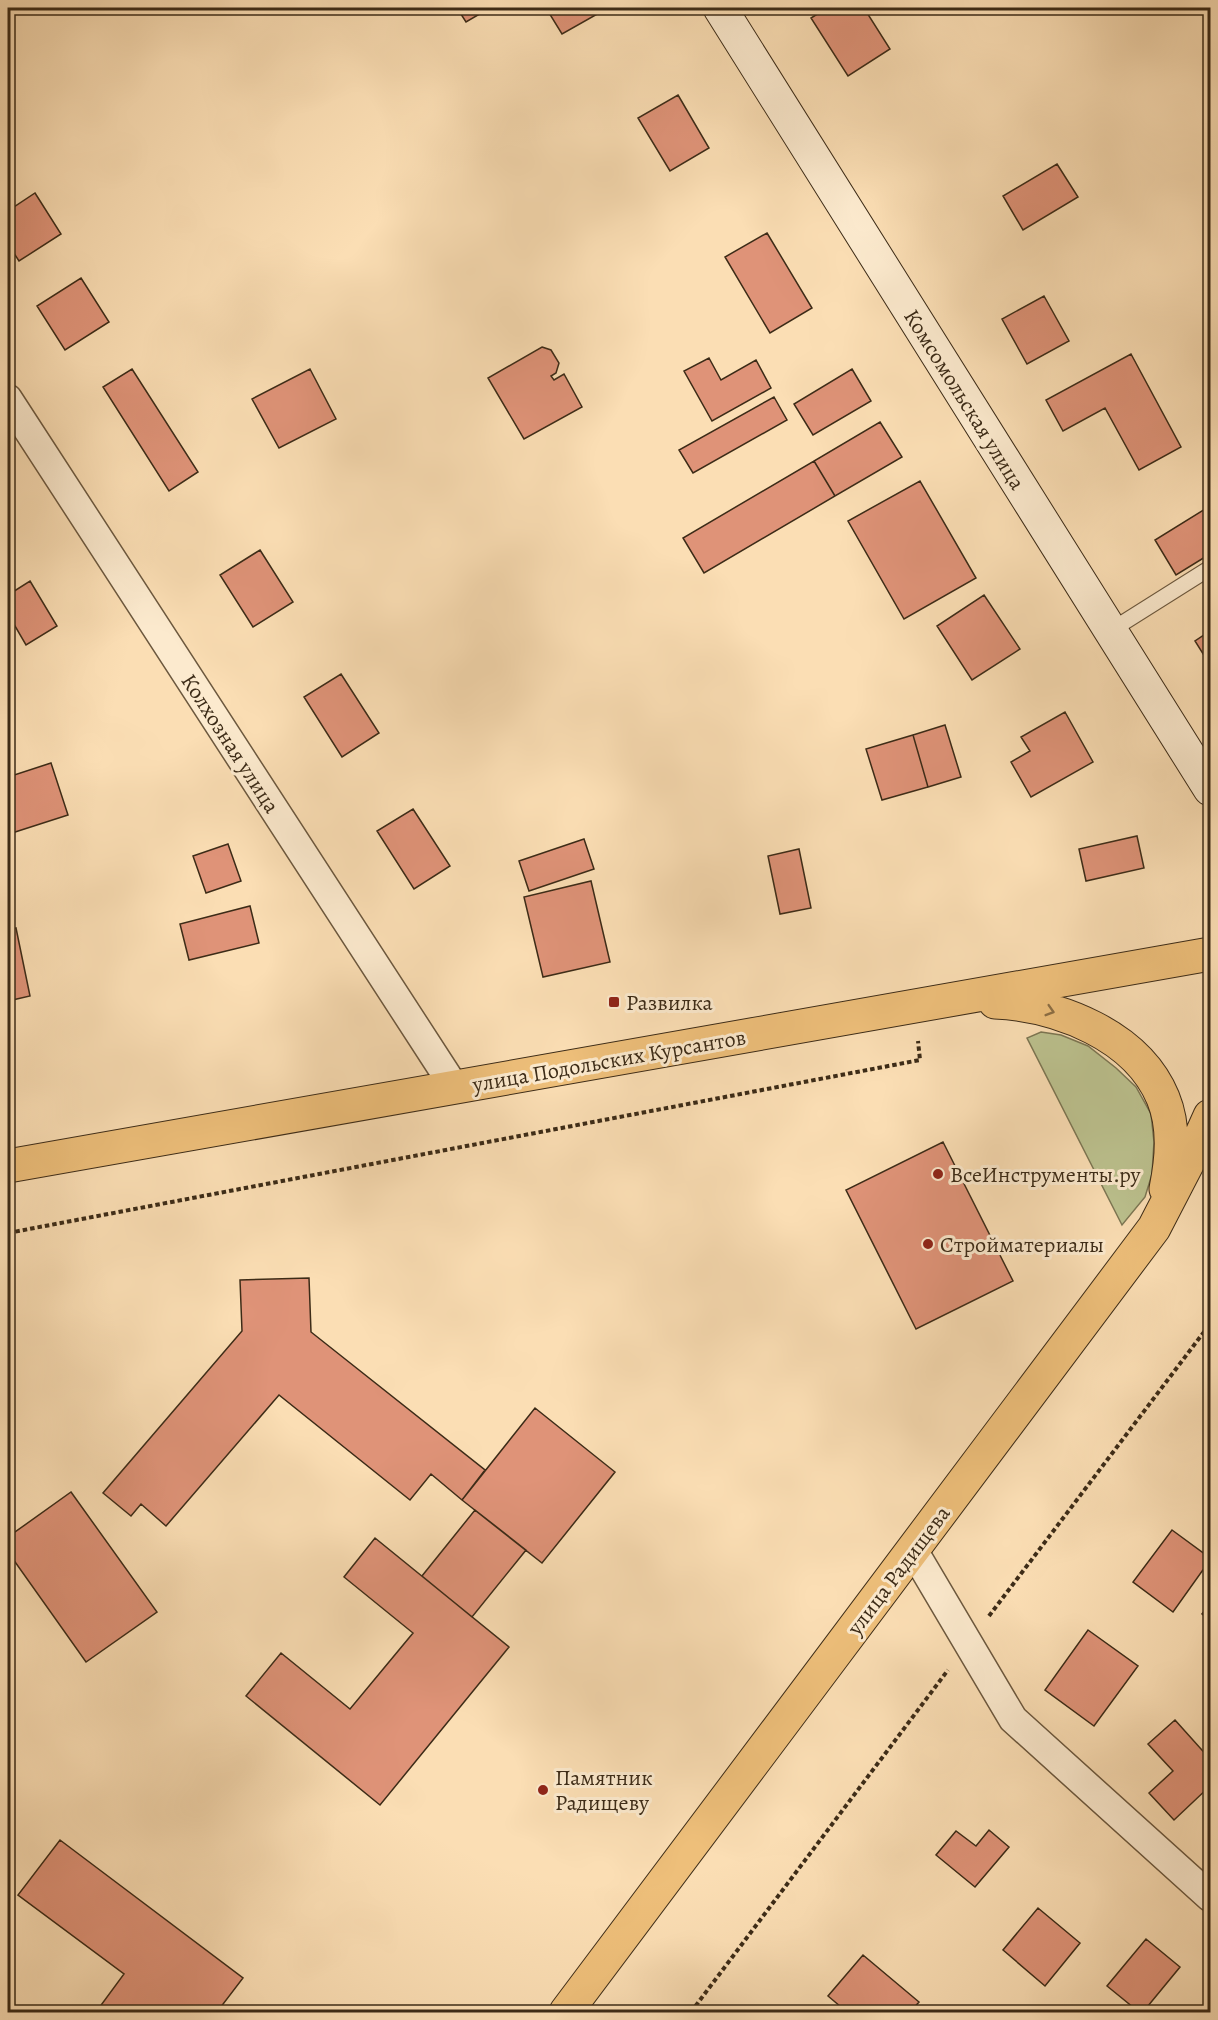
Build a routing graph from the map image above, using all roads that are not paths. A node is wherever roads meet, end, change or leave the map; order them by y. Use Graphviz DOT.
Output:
graph roads {
  1 [pos="720,8"];
  2 [pos="8,399"];
  3 [pos="1210,568"];
  4 [pos="1110,631"];
  5 [pos="1210,787"];
  6 [pos="1210,954"];
  7 [pos="951,1001"];
  8 [pos="456,1088"];
  9 [pos="1210,1116"];
  10 [pos="1210,1160"];
  11 [pos="8,1166"];
  12 [pos="1154,1228"];
  13 [pos="913,1550"];
  14 [pos="1210,1897"];
  15 [pos="566,2013"];
  1 -- 4 [label="street, Комсомольская улица"];
  2 -- 8 [label="street, Колхозная улица"];
  3 -- 4 [label="lane"];
  4 -- 5 [label="street, Комсомольская улица"];
  6 -- 7 [label="main road, улица Подольских Курсантов"];
  7 -- 8 [label="main road, улица Подольских Курсантов"];
  7 -- 12 [label="main road, one-way"];
  8 -- 11 [label="main road, улица Подольских Курсантов"];
  9 -- 12 [label="main road, улица Радищева"];
  10 -- 12 [label="main road"];
  12 -- 13 [label="main road, улица Радищева"];
  13 -- 14 [label="street"];
  13 -- 15 [label="main road, улица Радищева"];
}
